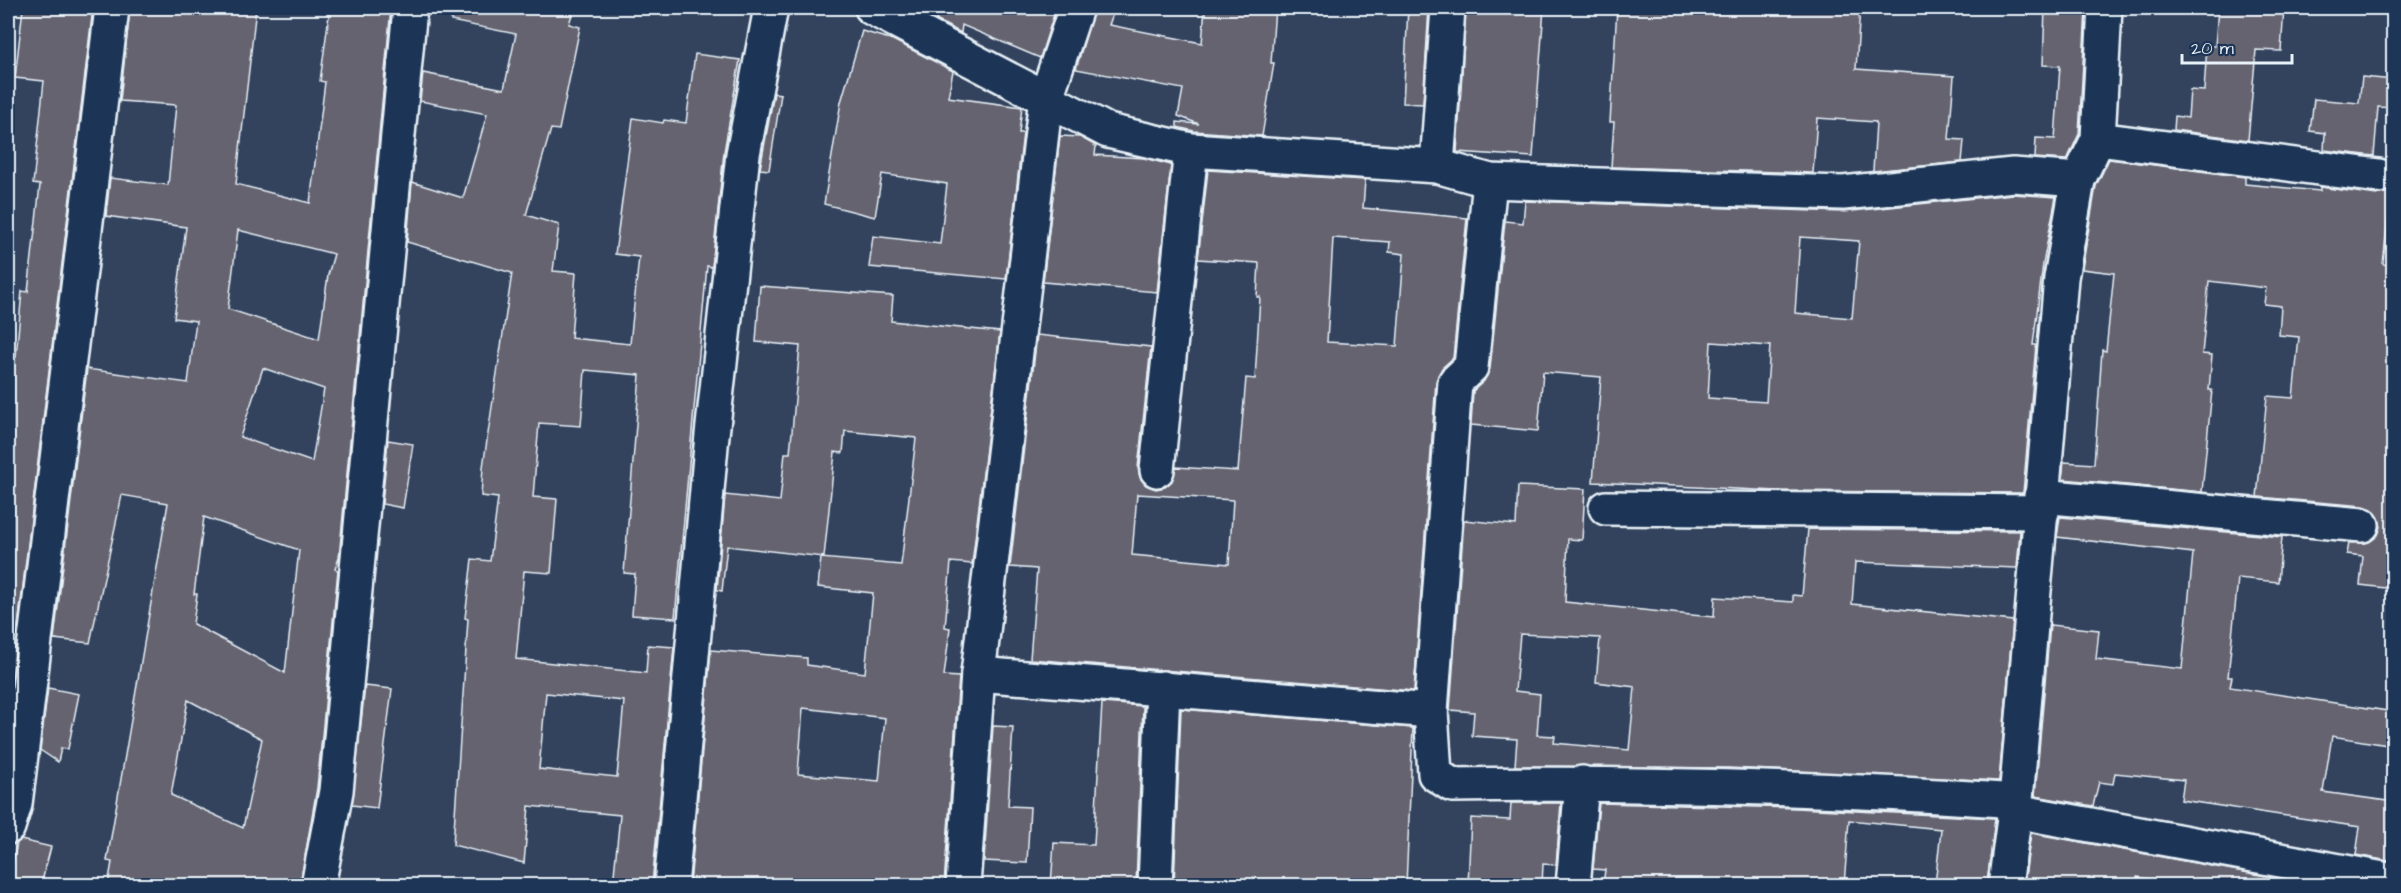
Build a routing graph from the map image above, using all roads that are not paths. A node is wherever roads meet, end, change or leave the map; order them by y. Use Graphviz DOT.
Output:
graph roads {
  1 [pos="112,8"];
  2 [pos="410,8"];
  3 [pos="771,8"];
  4 [pos="1076,8"];
  5 [pos="1448,8"];
  6 [pos="2105,8"];
  7 [pos="889,12"];
  8 [pos="1046,98"];
  9 [pos="2098,139"];
  10 [pos="1191,150"];
  11 [pos="1437,166"];
  12 [pos="2379,176"];
  13 [pos="2078,180"];
  14 [pos="1490,181"];
  15 [pos="1157,470"];
  16 [pos="2041,504"];
  17 [pos="1606,508"];
  18 [pos="2362,525"];
  19 [pos="978,675"];
  20 [pos="1162,688"];
  21 [pos="1431,711"];
  22 [pos="1582,783"];
  23 [pos="2015,811"];
  24 [pos="8,827"];
  25 [pos="2394,881"];
  26 [pos="318,885"];
  27 [pos="671,885"];
  28 [pos="963,885"];
  29 [pos="1155,885"];
  30 [pos="1573,885"];
  31 [pos="2005,885"];
  1 -- 24 [label="street"];
  2 -- 26 [label="street"];
  3 -- 27 [label="street"];
  4 -- 8 [label="street"];
  5 -- 11 [label="street"];
  6 -- 9 [label="street"];
  7 -- 8 [label="street"];
  8 -- 10 [label="street"];
  8 -- 19 [label="street"];
  9 -- 12 [label="street"];
  9 -- 13 [label="street"];
  10 -- 11 [label="street"];
  10 -- 15 [label="street"];
  11 -- 14 [label="street"];
  13 -- 14 [label="street"];
  13 -- 16 [label="street"];
  14 -- 21 [label="street"];
  16 -- 17 [label="street"];
  16 -- 18 [label="street"];
  16 -- 23 [label="street"];
  19 -- 20 [label="street"];
  19 -- 28 [label="street"];
  20 -- 21 [label="street"];
  20 -- 29 [label="street"];
  21 -- 22 [label="street"];
  22 -- 23 [label="street"];
  22 -- 30 [label="street"];
  23 -- 25 [label="street"];
  23 -- 31 [label="street"];
}
